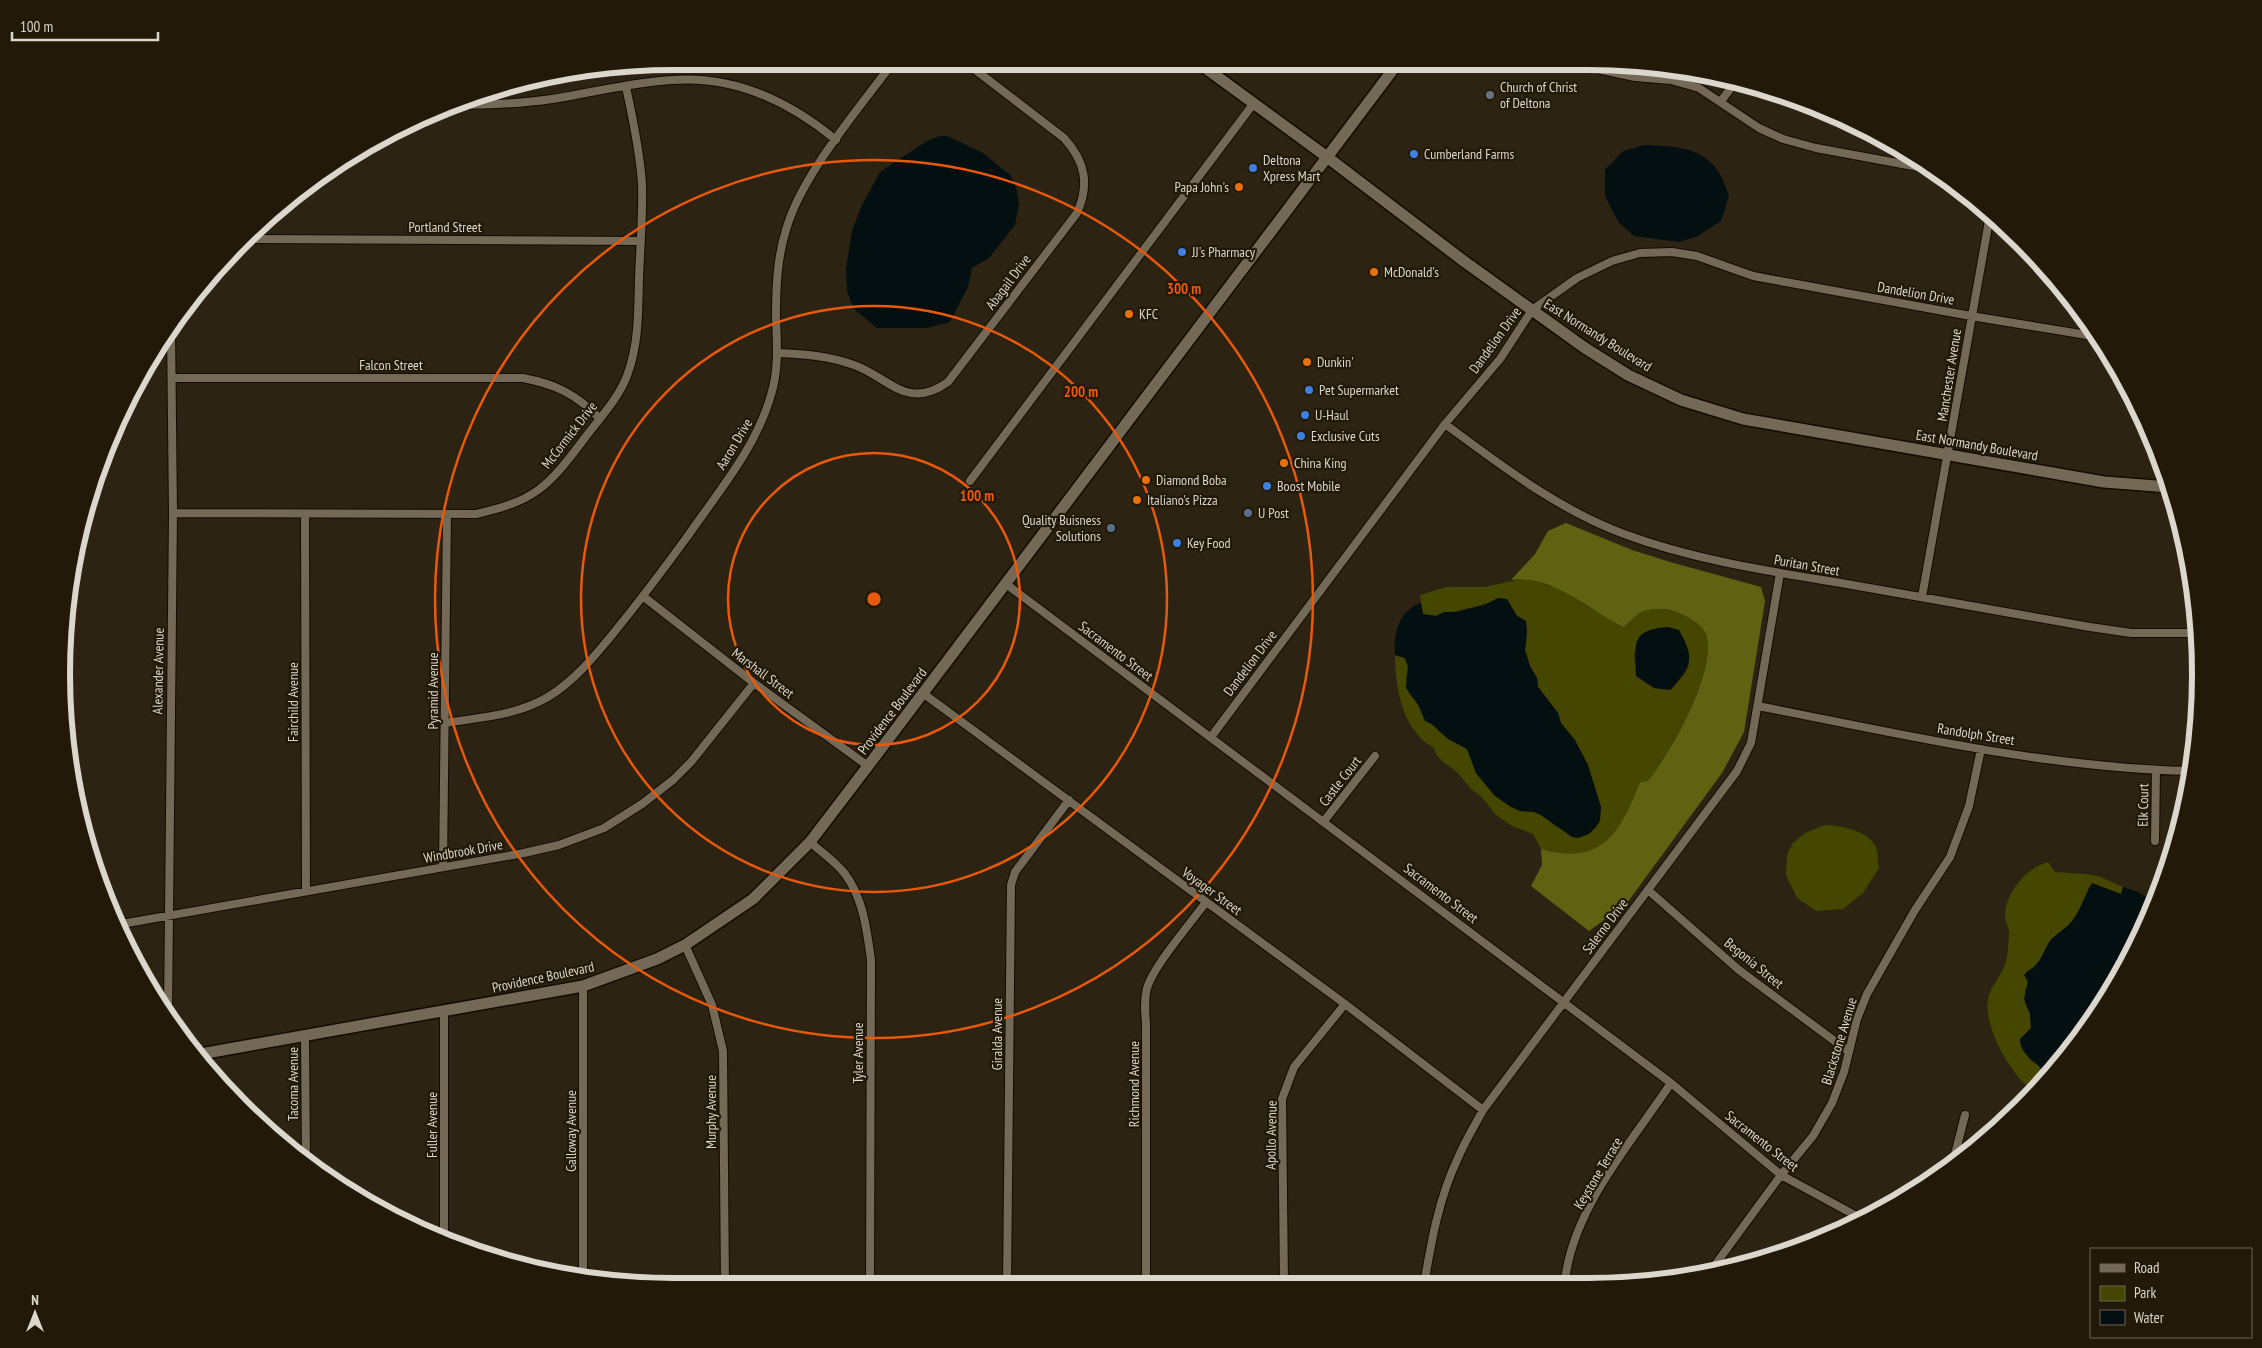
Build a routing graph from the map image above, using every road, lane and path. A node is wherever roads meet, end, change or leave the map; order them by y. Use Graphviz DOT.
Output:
graph roads {
  1 [pos="887,70"];
  2 [pos="976,70"];
  3 [pos="1208,70"];
  4 [pos="1393,70"];
  5 [pos="1604,70"];
  6 [pos="626,87"];
  7 [pos="1731,88"];
  8 [pos="1721,101"];
  9 [pos="1254,103"];
  10 [pos="475,104"];
  11 [pos="836,140"];
  12 [pos="1327,157"];
  13 [pos="1915,166"];
  14 [pos="1989,223"];
  15 [pos="256,239"];
  16 [pos="641,241"];
  17 [pos="1532,310"];
  18 [pos="1971,316"];
  19 [pos="2088,335"];
  20 [pos="171,339"];
  21 [pos="778,353"];
  22 [pos="172,378"];
  23 [pos="599,418"];
  24 [pos="1445,424"];
  25 [pos="1948,456"];
  26 [pos="970,480"];
  27 [pos="2162,486"];
  28 [pos="173,514"];
  29 [pos="305,514"];
  30 [pos="446,514"];
  31 [pos="1780,573"];
  32 [pos="1006,584"];
  33 [pos="644,597"];
  34 [pos="1922,598"];
  35 [pos="2191,633"];
  36 [pos="754,682"];
  37 [pos="924,694"];
  38 [pos="1758,706"];
  39 [pos="445,724"];
  40 [pos="1210,737"];
  41 [pos="1981,749"];
  42 [pos="1375,756"];
  43 [pos="868,766"];
  44 [pos="2156,770"];
  45 [pos="2184,771"];
  46 [pos="1069,800"];
  47 [pos="1324,821"];
  48 [pos="2155,841"];
  49 [pos="810,842"];
  50 [pos="443,867"];
  51 [pos="1648,890"];
  52 [pos="306,891"];
  53 [pos="1206,902"];
  54 [pos="168,915"];
  55 [pos="124,923"];
  56 [pos="685,945"];
  57 [pos="583,986"];
  58 [pos="1564,1002"];
  59 [pos="168,1004"];
  60 [pos="1345,1004"];
  61 [pos="444,1012"];
  62 [pos="305,1036"];
  63 [pos="1848,1051"];
  64 [pos="204,1053"];
  65 [pos="1671,1083"];
  66 [pos="1484,1110"];
  67 [pos="1965,1115"];
  68 [pos="306,1153"];
  69 [pos="1955,1154"];
  70 [pos="1781,1175"];
  71 [pos="1856,1216"];
  72 [pos="444,1232"];
  73 [pos="1716,1264"];
  74 [pos="583,1271"];
  75 [pos="724,1278"];
  76 [pos="870,1278"];
  77 [pos="1008,1278"];
  78 [pos="1146,1278"];
  79 [pos="1284,1278"];
  80 [pos="1425,1278"];
  81 [pos="1565,1278"];
  1 -- 11 [label="street, Aaron Drive"];
  2 -- 21 [label="street, Abagail Drive"];
  3 -- 9 [label="main road, East Normandy Boulevard"];
  4 -- 12 [label="main road, Providence Boulevard"];
  5 -- 8 [label="street"];
  6 -- 10 [label="street"];
  6 -- 11 [label="street"];
  6 -- 16 [label="street, McCormick Drive"];
  7 -- 8 [label="street"];
  8 -- 13 [label="street"];
  9 -- 12 [label="main road, East Normandy Boulevard"];
  9 -- 26 [label="street"];
  11 -- 21 [label="street, Aaron Drive"];
  12 -- 17 [label="main road, East Normandy Boulevard"];
  12 -- 32 [label="main road, Providence Boulevard"];
  14 -- 18 [label="street, Manchester Avenue"];
  15 -- 16 [label="street, Portland Street"];
  16 -- 23 [label="street, McCormick Drive"];
  17 -- 18 [label="street, Dandelion Drive"];
  17 -- 24 [label="street, Dandelion Drive"];
  17 -- 25 [label="main road, East Normandy Boulevard"];
  18 -- 19 [label="street, Dandelion Drive"];
  18 -- 25 [label="street, Manchester Avenue"];
  20 -- 22 [label="street, Alexander Avenue"];
  21 -- 33 [label="street, Aaron Drive"];
  22 -- 23 [label="street, Falcon Street"];
  22 -- 28 [label="street, Alexander Avenue"];
  23 -- 30 [label="street, McCormick Drive"];
  24 -- 31 [label="street, Puritan Street"];
  24 -- 40 [label="street, Dandelion Drive"];
  25 -- 27 [label="main road, East Normandy Boulevard"];
  25 -- 34 [label="street, Manchester Avenue"];
  28 -- 29 [label="street, McCormick Drive"];
  28 -- 54 [label="street, Alexander Avenue"];
  29 -- 30 [label="street, McCormick Drive"];
  29 -- 52 [label="street, Fairchild Avenue"];
  30 -- 39 [label="street, Pyramid Avenue"];
  31 -- 34 [label="street, Puritan Street"];
  31 -- 38 [label="street, Salerno Drive"];
  32 -- 37 [label="main road, Providence Boulevard"];
  32 -- 40 [label="street, Sacramento Street"];
  33 -- 36 [label="street, Marshall Street"];
  33 -- 39 [label="street, Aaron Drive"];
  34 -- 35 [label="street, Puritan Street"];
  36 -- 43 [label="street, Marshall Street"];
  36 -- 50 [label="street, Windbrook Drive"];
  37 -- 43 [label="main road, Providence Boulevard"];
  37 -- 46 [label="street, Voyager Street"];
  38 -- 41 [label="street, Randolph Street"];
  38 -- 51 [label="street, Salerno Drive"];
  39 -- 50 [label="street, Pyramid Avenue"];
  40 -- 47 [label="street, Sacramento Street"];
  41 -- 44 [label="street, Randolph Street"];
  41 -- 63 [label="street, Blackstone Avenue"];
  42 -- 47 [label="street, Castle Court"];
  43 -- 49 [label="main road, Providence Boulevard"];
  44 -- 45 [label="street, Randolph Street"];
  44 -- 48 [label="street, Elk Court"];
  46 -- 53 [label="street, Voyager Street"];
  46 -- 77 [label="street, Giralda Avenue"];
  47 -- 58 [label="street, Sacramento Street"];
  49 -- 56 [label="main road, Providence Boulevard"];
  49 -- 76 [label="street, Tyler Avenue"];
  50 -- 52 [label="street, Windbrook Drive"];
  51 -- 58 [label="street, Salerno Drive"];
  51 -- 63 [label="street, Begonia Street"];
  52 -- 54 [label="street, Windbrook Drive"];
  53 -- 60 [label="street, Voyager Street"];
  53 -- 78 [label="street, Richmond Avenue"];
  54 -- 55 [label="street, Windbrook Drive"];
  54 -- 59 [label="street, Alexander Avenue"];
  56 -- 57 [label="main road, Providence Boulevard"];
  56 -- 75 [label="street, Murphy Avenue"];
  57 -- 61 [label="main road, Providence Boulevard"];
  57 -- 74 [label="street, Galloway Avenue"];
  58 -- 65 [label="street, Sacramento Street"];
  58 -- 66 [label="street, Salerno Drive"];
  60 -- 66 [label="street, Voyager Street"];
  60 -- 79 [label="street, Apollo Avenue"];
  61 -- 62 [label="main road, Providence Boulevard"];
  61 -- 72 [label="street, Fuller Avenue"];
  62 -- 64 [label="main road, Providence Boulevard"];
  62 -- 68 [label="street, Tacoma Avenue"];
  63 -- 70 [label="street, Blackstone Avenue"];
  65 -- 70 [label="street, Sacramento Street"];
  65 -- 81 [label="street, Keystone Terrace"];
  66 -- 80 [label="street, Salerno Drive"];
  67 -- 69 [label="street"];
  70 -- 71 [label="street, Sacramento Street"];
  70 -- 73 [label="street, Blackstone Avenue"];
}
